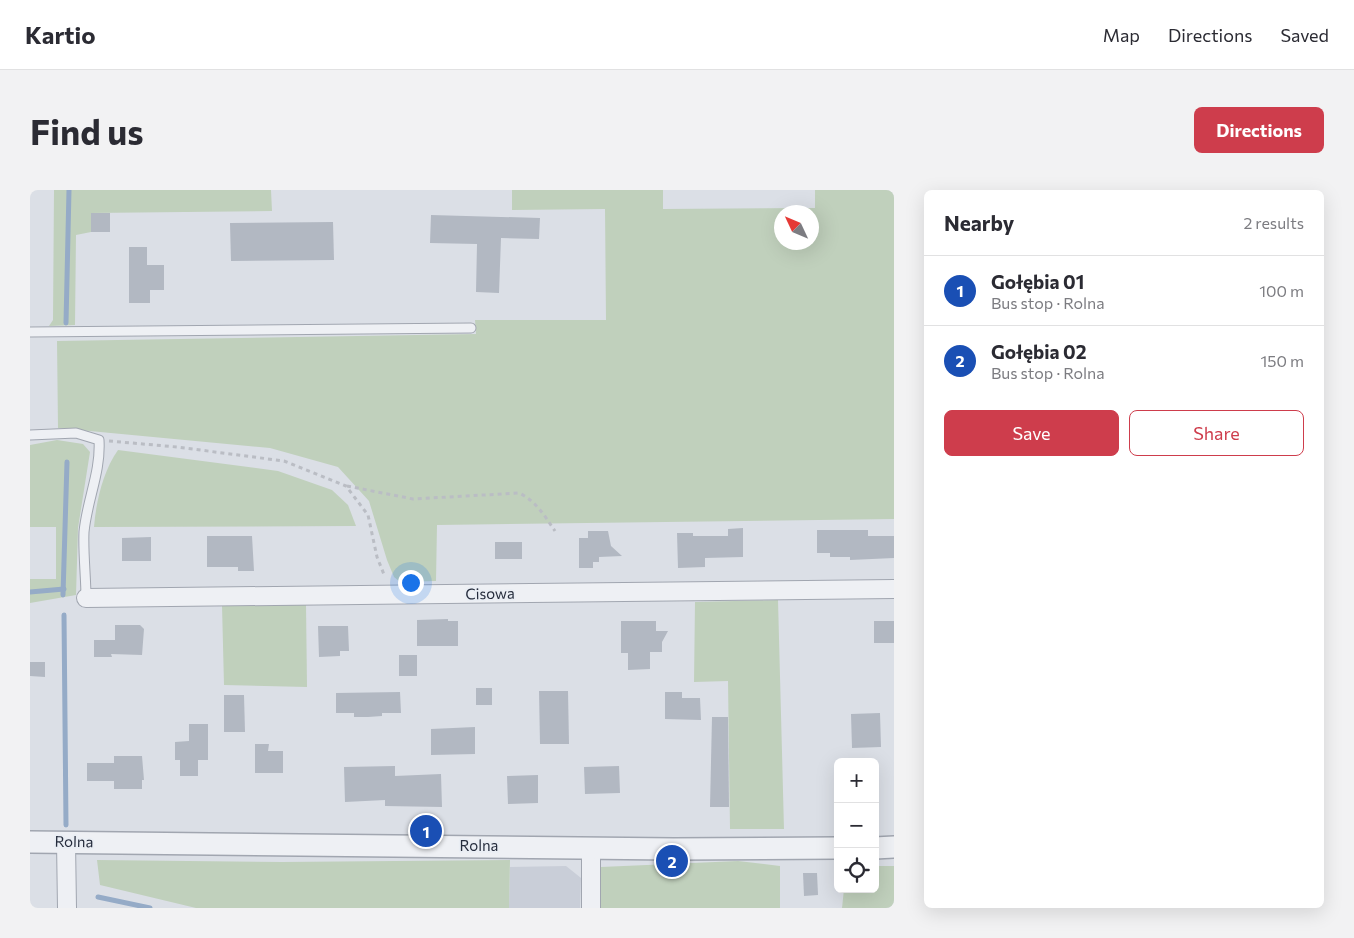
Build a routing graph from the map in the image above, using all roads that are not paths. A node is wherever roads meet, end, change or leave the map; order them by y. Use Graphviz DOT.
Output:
graph roads {
  1 [pos="471,328"];
  2 [pos="30,332"];
  3 [pos="30,435"];
  4 [pos="894,589"];
  5 [pos="86,598"];
  6 [pos="30,842"];
  7 [pos="66,842"];
  8 [pos="894,847"];
  9 [pos="591,848"];
  10 [pos="834,848"];
  11 [pos="879,848"];
  12 [pos="67,908"];
  13 [pos="591,908"];
  1 -- 2 [label="lane"];
  3 -- 5 [label="lane"];
  4 -- 5 [label="street, Cisowa"];
  6 -- 7 [label="street, Rolna"];
  7 -- 9 [label="street, Rolna"];
  7 -- 12 [label="street"];
  8 -- 11 [label="street"];
  9 -- 10 [label="street, Rolna"];
  9 -- 13 [label="street"];
}
